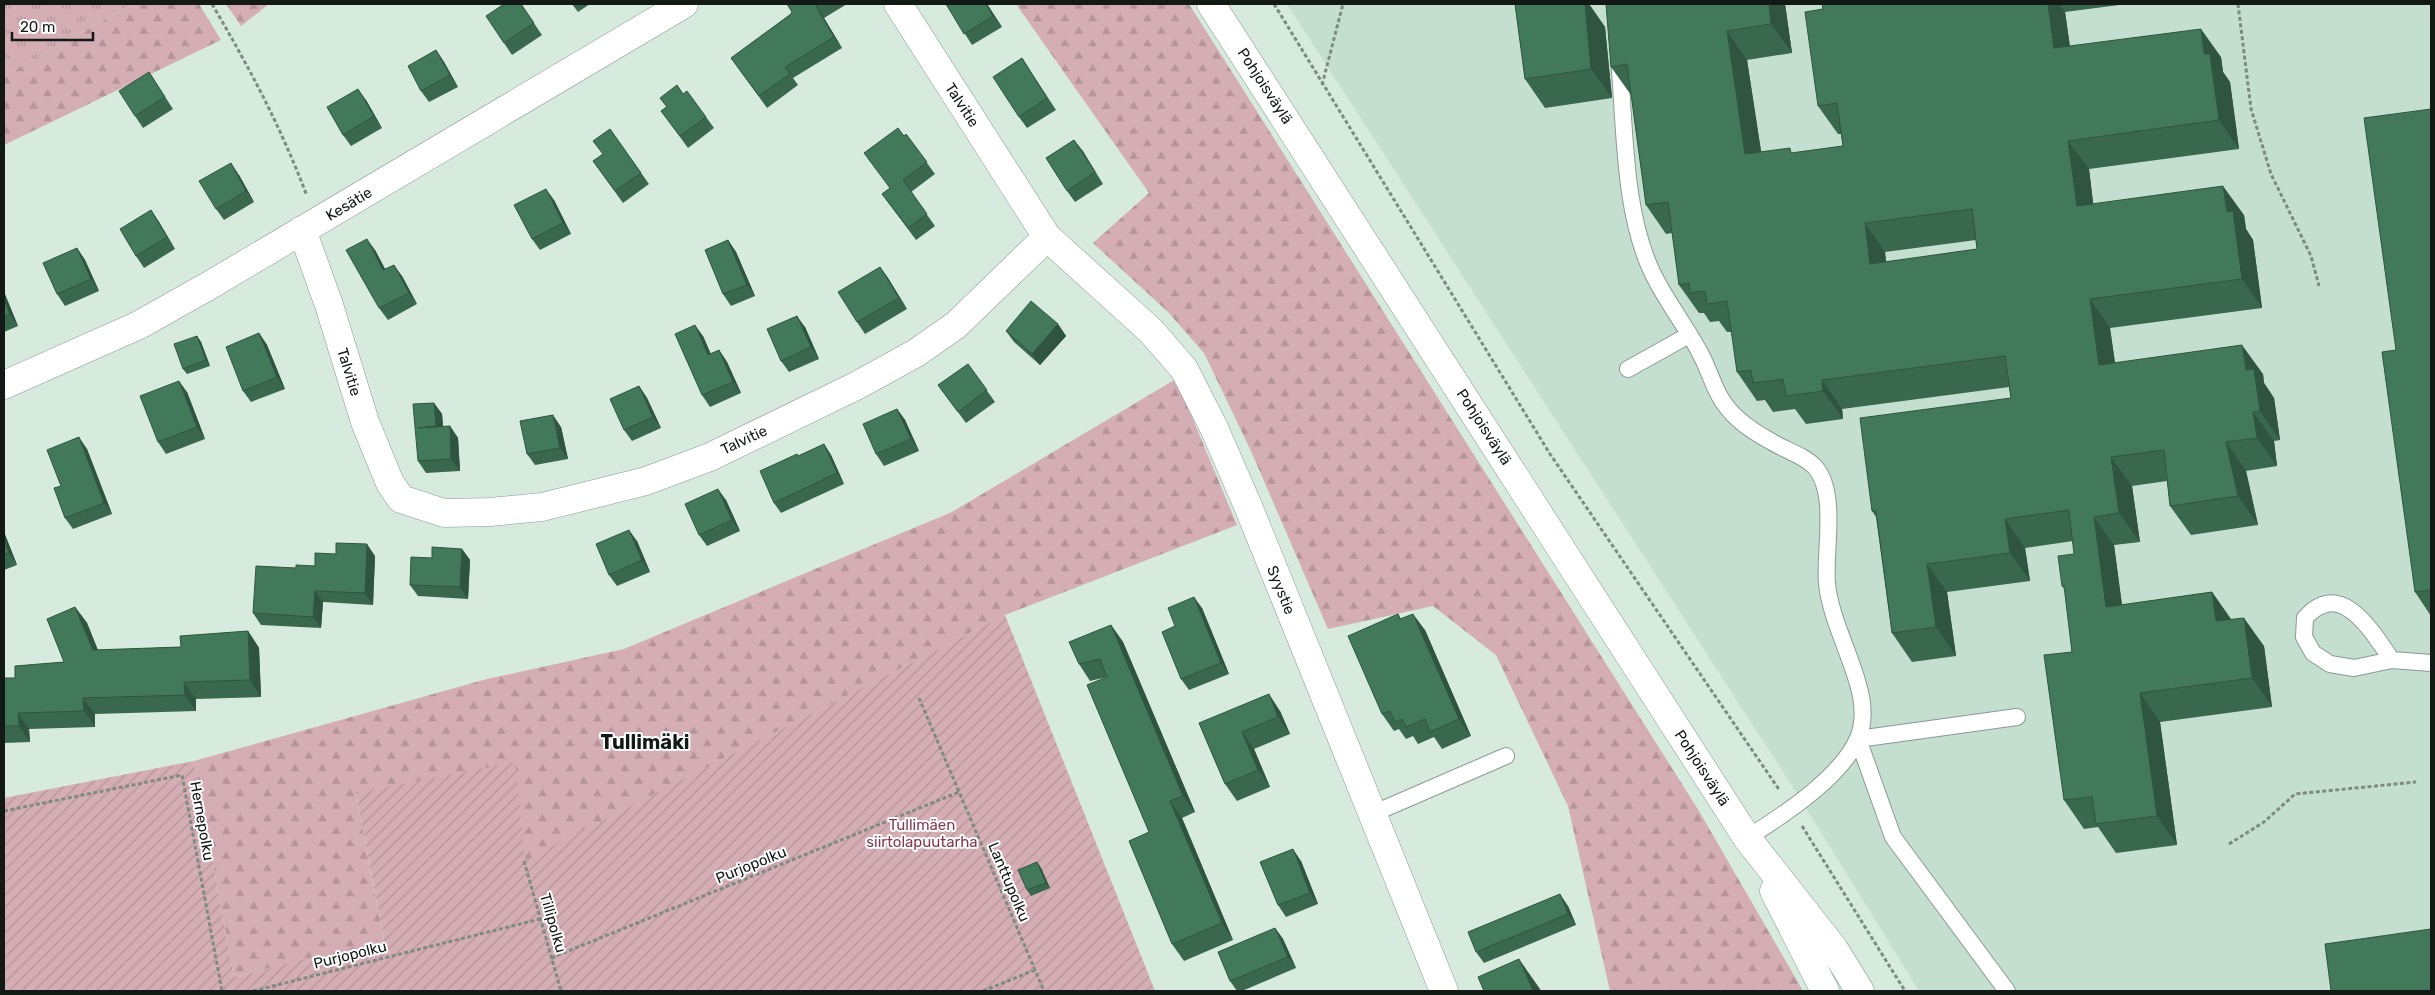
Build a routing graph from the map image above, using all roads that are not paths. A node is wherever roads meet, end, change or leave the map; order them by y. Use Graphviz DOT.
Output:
graph roads {
  1 [pos="684,4"];
  2 [pos="898,4"];
  3 [pos="1215,7"];
  4 [pos="1617,38"];
  5 [pos="310,226"];
  6 [pos="1047,237"];
  7 [pos="1689,335"];
  8 [pos="1628,370"];
  9 [pos="4,385"];
  10 [pos="2392,660"];
  11 [pos="2431,663"];
  12 [pos="2017,718"];
  13 [pos="1858,738"];
  14 [pos="1506,756"];
  15 [pos="1372,814"];
  16 [pos="1747,838"];
  17 [pos="1444,991"];
  18 [pos="1825,991"];
  19 [pos="1860,991"];
  20 [pos="2007,991"];
  1 -- 5 [label="street, Kesätie"];
  2 -- 6 [label="street, Talvitie"];
  3 -- 16 [label="street, Pohjoisväylä"];
  4 -- 7 [label="lane"];
  5 -- 6 [label="street, Talvitie"];
  5 -- 9 [label="street, Kesätie"];
  6 -- 15 [label="street, Syystie"];
  7 -- 8 [label="lane"];
  7 -- 13 [label="lane"];
  10 -- 10 [label="lane"];
  10 -- 11 [label="lane"];
  12 -- 13 [label="lane"];
  13 -- 16 [label="lane"];
  13 -- 20 [label="lane"];
  14 -- 15 [label="lane"];
  15 -- 17 [label="street, Syystie"];
  16 -- 18 [label="street, Pohjoisväylä"];
  16 -- 19 [label="street, Pohjoisväylä"];
}
